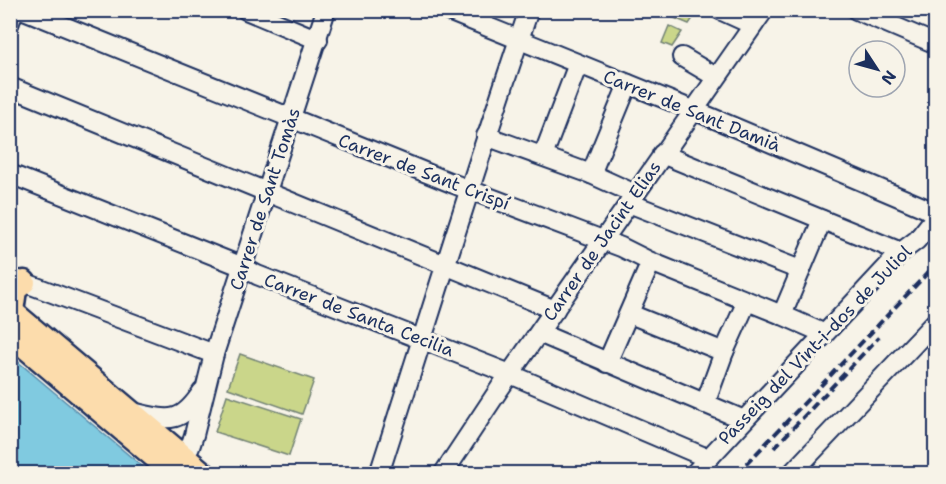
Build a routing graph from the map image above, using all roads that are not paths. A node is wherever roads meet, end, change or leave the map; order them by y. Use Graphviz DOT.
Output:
graph roads {
  1 [pos="14,10"];
  2 [pos="24,10"];
  3 [pos="246,10"];
  4 [pos="326,10"];
  5 [pos="446,10"];
  6 [pos="529,10"];
  7 [pos="720,10"];
  8 [pos="856,10"];
  9 [pos="758,18"];
  10 [pos="10,22"];
  11 [pos="318,40"];
  12 [pos="519,40"];
  13 [pos="936,44"];
  14 [pos="682,57"];
  15 [pos="578,64"];
  16 [pos="716,77"];
  17 [pos="628,84"];
  18 [pos="10,87"];
  19 [pos="693,110"];
  20 [pos="292,118"];
  21 [pos="486,136"];
  22 [pos="662,154"];
  23 [pos="543,156"];
  24 [pos="10,174"];
  25 [pos="591,174"];
  26 [pos="468,190"];
  27 [pos="267,191"];
  28 [pos="632,198"];
  29 [pos="936,216"];
  30 [pos="822,220"];
  31 [pos="603,240"];
  32 [pos="901,252"];
  33 [pos="651,262"];
  34 [pos="447,265"];
  35 [pos="243,267"];
  36 [pos="800,270"];
  37 [pos="17,279"];
  38 [pos="747,301"];
  39 [pos="555,309"];
  40 [pos="11,310"];
  41 [pos="630,314"];
  42 [pos="782,315"];
  43 [pos="936,321"];
  44 [pos="539,333"];
  45 [pos="823,333"];
  46 [pos="10,334"];
  47 [pos="422,341"];
  48 [pos="724,352"];
  49 [pos="214,354"];
  50 [pos="608,363"];
  51 [pos="510,374"];
  52 [pos="205,388"];
  53 [pos="705,404"];
  54 [pos="132,412"];
  55 [pos="744,420"];
  56 [pos="707,458"];
  57 [pos="177,469"];
  58 [pos="204,474"];
  59 [pos="379,474"];
  60 [pos="443,474"];
  61 [pos="694,474"];
  62 [pos="790,474"];
  1 -- 10 [label="street"];
  2 -- 20 [label="street, Carrer de Sant Crispí"];
  3 -- 11 [label="street"];
  4 -- 11 [label="street, Carrer de Sant Tomàs"];
  5 -- 12 [label="street, Carrer de Sant Damià"];
  6 -- 12 [label="street"];
  7 -- 9 [label="street"];
  8 -- 13 [label="street"];
  9 -- 16 [label="street, Carrer de Jacint Elias"];
  11 -- 20 [label="street, Carrer de Sant Tomàs"];
  12 -- 15 [label="street, Carrer de Sant Damià"];
  12 -- 21 [label="street"];
  14 -- 16 [label="street"];
  15 -- 17 [label="street, Carrer de Sant Damià"];
  15 -- 23 [label="street"];
  16 -- 19 [label="street, Carrer de Jacint Elias"];
  17 -- 19 [label="street, Carrer de Sant Damià"];
  17 -- 25 [label="street"];
  18 -- 27 [label="street"];
  19 -- 22 [label="street, Carrer de Jacint Elias"];
  19 -- 29 [label="street, Carrer de Sant Damià"];
  20 -- 26 [label="street, Carrer de Sant Crispí"];
  20 -- 27 [label="street, Carrer de Sant Tomàs"];
  21 -- 23 [label="street"];
  21 -- 26 [label="street"];
  22 -- 28 [label="street, Carrer de Jacint Elias"];
  22 -- 30 [label="street"];
  23 -- 25 [label="street"];
  24 -- 35 [label="street, Carrer de Santa Cecilia"];
  25 -- 28 [label="street"];
  26 -- 31 [label="street, Carrer de Sant Crispí"];
  26 -- 34 [label="street"];
  27 -- 34 [label="street"];
  27 -- 35 [label="street, Carrer de Sant Tomàs"];
  28 -- 31 [label="street, Carrer de Jacint Elias"];
  28 -- 36 [label="street"];
  29 -- 32 [label="street, Passeig del Vint-i-dos de Juliol"];
  30 -- 32 [label="street"];
  30 -- 36 [label="street"];
  31 -- 33 [label="street, Carrer de Sant Crispí"];
  31 -- 39 [label="street, Carrer de Jacint Elias"];
  32 -- 45 [label="street, Passeig del Vint-i-dos de Juliol"];
  33 -- 38 [label="street, Carrer de Sant Crispí"];
  33 -- 41 [label="street"];
  34 -- 39 [label="street"];
  34 -- 47 [label="street"];
  35 -- 47 [label="street, Carrer de Santa Cecilia"];
  35 -- 49 [label="street, Carrer de Sant Tomàs"];
  36 -- 42 [label="street"];
  37 -- 40 [label="main road"];
  37 -- 49 [label="street"];
  38 -- 42 [label="street, Carrer de Sant Crispí"];
  38 -- 48 [label="street"];
  39 -- 44 [label="street, Carrer de Jacint Elias"];
  40 -- 54 [label="main road"];
  41 -- 48 [label="street"];
  41 -- 50 [label="street"];
  42 -- 45 [label="street, Carrer de Sant Crispí"];
  43 -- 62 [label="street"];
  44 -- 50 [label="street"];
  44 -- 51 [label="street, Carrer de Jacint Elias"];
  45 -- 55 [label="street, Passeig del Vint-i-dos de Juliol"];
  46 -- 57 [label="main road"];
  47 -- 51 [label="street, Carrer de Santa Cecilia"];
  47 -- 59 [label="street"];
  48 -- 53 [label="street"];
  49 -- 52 [label="street, Carrer de Sant Tomàs"];
  50 -- 53 [label="street"];
  51 -- 56 [label="street, Carrer de Santa Cecilia"];
  51 -- 60 [label="street, Carrer de Jacint Elias"];
  52 -- 54 [label="street, Carrer de Sant Tomàs"];
  52 -- 57 [label="street, Carrer de Sant Tomàs"];
  53 -- 55 [label="street"];
  54 -- 57 [label="main road"];
  55 -- 56 [label="street, Passeig del Vint-i-dos de Juliol"];
  56 -- 61 [label="street, Passeig del Vint-i-dos de Juliol"];
  57 -- 58 [label="main road"];
}
